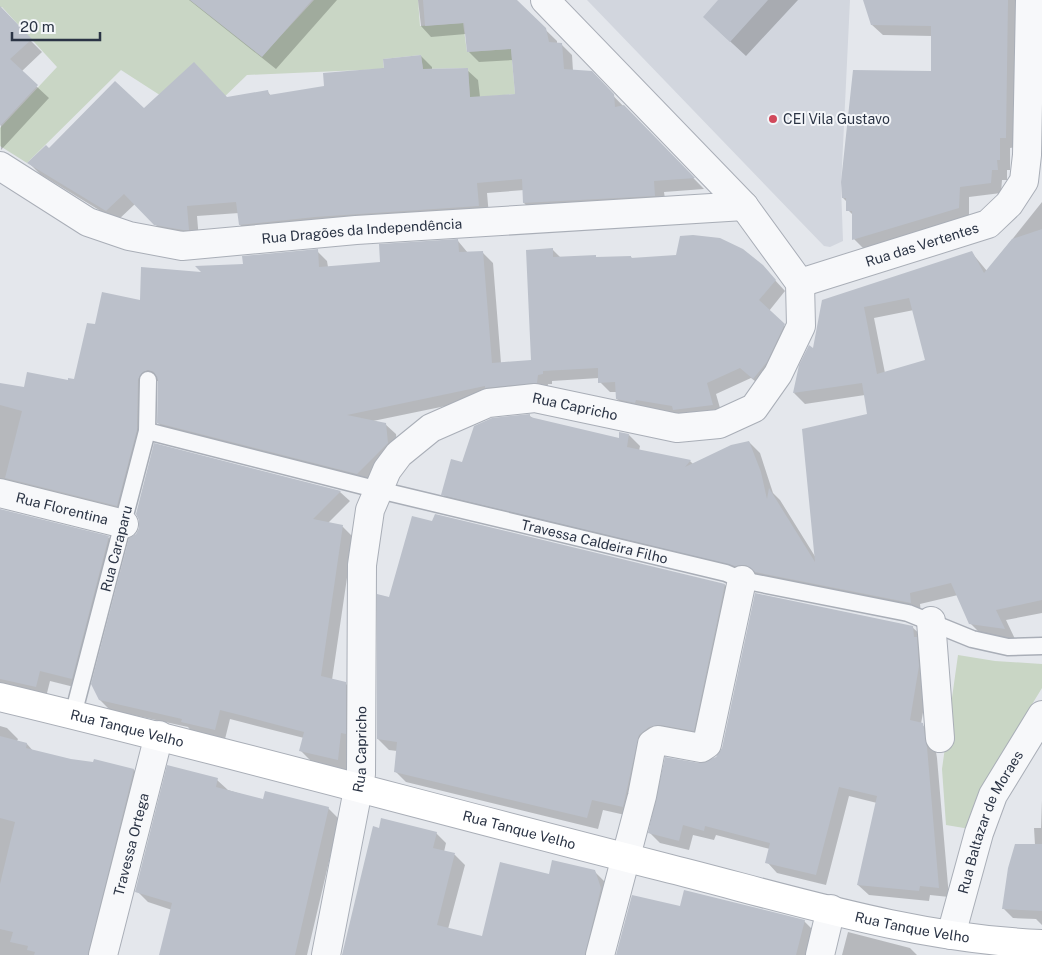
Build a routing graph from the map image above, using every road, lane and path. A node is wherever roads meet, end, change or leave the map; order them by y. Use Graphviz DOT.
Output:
graph roads {
  1 [pos="545,0"];
  2 [pos="1030,0"];
  3 [pos="0,166"];
  4 [pos="744,206"];
  5 [pos="800,283"];
  6 [pos="148,380"];
  7 [pos="147,431"];
  8 [pos="379,490"];
  9 [pos="0,493"];
  10 [pos="124,524"];
  11 [pos="742,580"];
  12 [pos="930,622"];
  13 [pos="1042,646"];
  14 [pos="0,697"];
  15 [pos="73,714"];
  16 [pos="1042,715"];
  17 [pos="159,736"];
  18 [pos="940,738"];
  19 [pos="358,789"];
  20 [pos="626,857"];
  21 [pos="831,909"];
  22 [pos="951,935"];
  23 [pos="1042,944"];
  24 [pos="104,955"];
  25 [pos="326,955"];
  26 [pos="600,955"];
  27 [pos="820,955"];
  1 -- 4 [label="street"];
  2 -- 5 [label="street, Rua das Vertentes"];
  3 -- 4 [label="street, Rua Dragões da Independência"];
  4 -- 5 [label="street"];
  5 -- 8 [label="street, Rua Capricho"];
  6 -- 7 [label="lane, Rua Caraparu"];
  7 -- 8 [label="lane, Travessa Caldeira Filho"];
  7 -- 10 [label="lane, Rua Caraparu"];
  8 -- 11 [label="lane, Travessa Caldeira Filho"];
  8 -- 19 [label="street, Rua Capricho"];
  9 -- 10 [label="street, Rua Florentina"];
  10 -- 15 [label="lane, Rua Caraparu"];
  11 -- 12 [label="lane, Travessa Caldeira Filho"];
  11 -- 20 [label="street"];
  12 -- 13 [label="lane, Travessa Caldeira Filho"];
  12 -- 18 [label="street"];
  14 -- 15 [label="street, Rua Tanque Velho"];
  15 -- 17 [label="street, Rua Tanque Velho"];
  16 -- 22 [label="street, Rua Baltazar de Moraes"];
  17 -- 19 [label="street, Rua Tanque Velho"];
  17 -- 24 [label="street, Travessa Ortega"];
  19 -- 20 [label="street, Rua Tanque Velho"];
  19 -- 25 [label="street, Rua Capricho"];
  20 -- 21 [label="street, Rua Tanque Velho"];
  20 -- 26 [label="street"];
  21 -- 22 [label="street, Rua Tanque Velho"];
  21 -- 27 [label="street"];
  22 -- 23 [label="street, Rua Tanque Velho"];
}
